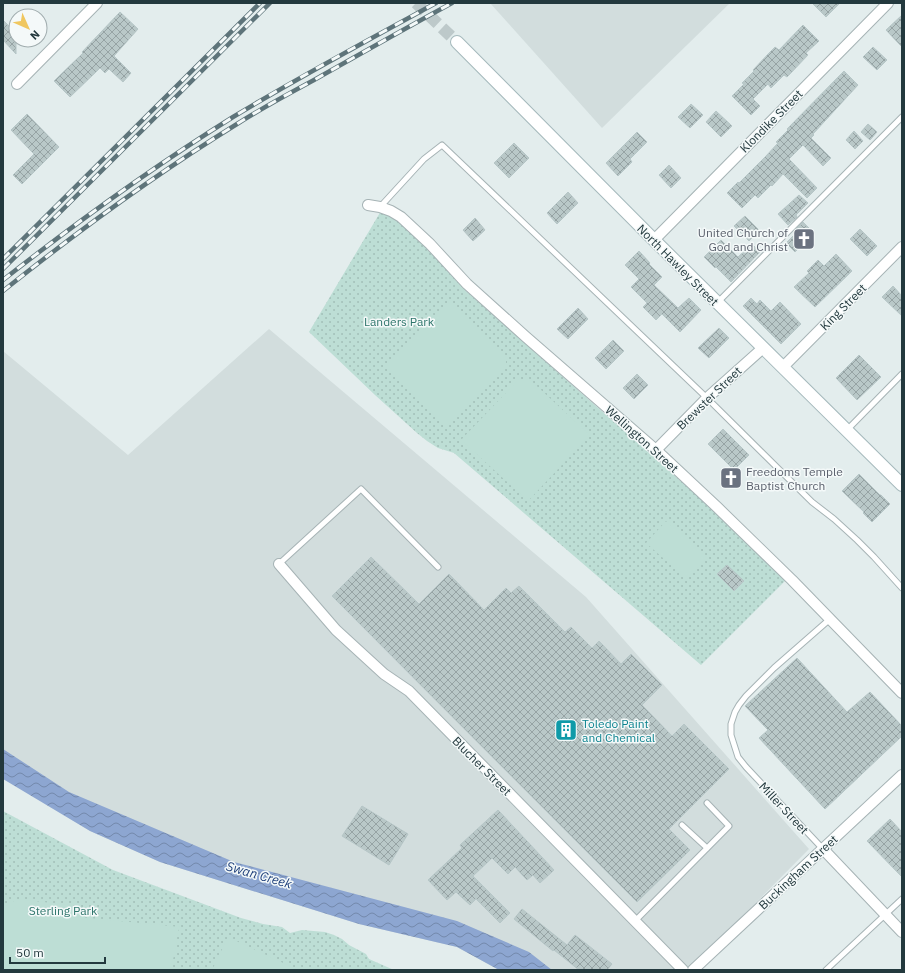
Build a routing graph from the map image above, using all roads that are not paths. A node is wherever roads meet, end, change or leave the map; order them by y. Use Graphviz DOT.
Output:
graph roads {
  1 [pos="97,3"];
  2 [pos="888,3"];
  3 [pos="457,42"];
  4 [pos="17,84"];
  5 [pos="902,117"];
  6 [pos="368,205"];
  7 [pos="380,207"];
  8 [pos="654,240"];
  9 [pos="902,247"];
  10 [pos="717,303"];
  11 [pos="763,348"];
  12 [pos="783,367"];
  13 [pos="902,374"];
  14 [pos="707,398"];
  15 [pos="846,430"];
  16 [pos="656,450"];
  17 [pos="902,485"];
  18 [pos="279,564"];
  19 [pos="438,567"];
  20 [pos="902,588"];
  21 [pos="830,619"];
  22 [pos="902,694"];
  23 [pos="902,775"];
  24 [pos="707,803"];
  25 [pos="682,825"];
  26 [pos="707,848"];
  27 [pos="823,849"];
  28 [pos="902,899"];
  29 [pos="885,914"];
  30 [pos="635,921"];
  31 [pos="902,932"];
  32 [pos="683,970"];
  33 [pos="693,970"];
  34 [pos="826,970"];
  1 -- 4 [label="street"];
  2 -- 8 [label="street, Klondike Street"];
  3 -- 8 [label="street, North Hawley Street"];
  5 -- 10 [label="lane"];
  6 -- 7 [label="street, Wellington Street"];
  7 -- 14 [label="lane"];
  7 -- 16 [label="street, Wellington Street"];
  8 -- 10 [label="street, North Hawley Street"];
  9 -- 12 [label="street, King Street"];
  10 -- 11 [label="street, North Hawley Street"];
  11 -- 12 [label="street, North Hawley Street"];
  11 -- 14 [label="street, Brewster Street"];
  12 -- 15 [label="street, North Hawley Street"];
  13 -- 15 [label="lane"];
  14 -- 16 [label="street, Brewster Street"];
  14 -- 20 [label="lane"];
  15 -- 17 [label="street, North Hawley Street"];
  16 -- 21 [label="street, Wellington Street"];
  18 -- 19 [label="lane"];
  18 -- 30 [label="street, Blucher Street"];
  21 -- 22 [label="street, Wellington Street"];
  21 -- 27 [label="lane, Miller Street"];
  23 -- 27 [label="street, Buckingham Street"];
  24 -- 26 [label="lane"];
  25 -- 26 [label="lane"];
  26 -- 30 [label="lane"];
  27 -- 29 [label="street"];
  27 -- 33 [label="street, Buckingham Street"];
  28 -- 29 [label="lane"];
  29 -- 31 [label="street"];
  29 -- 34 [label="lane"];
  30 -- 32 [label="street, Blucher Street"];
}
